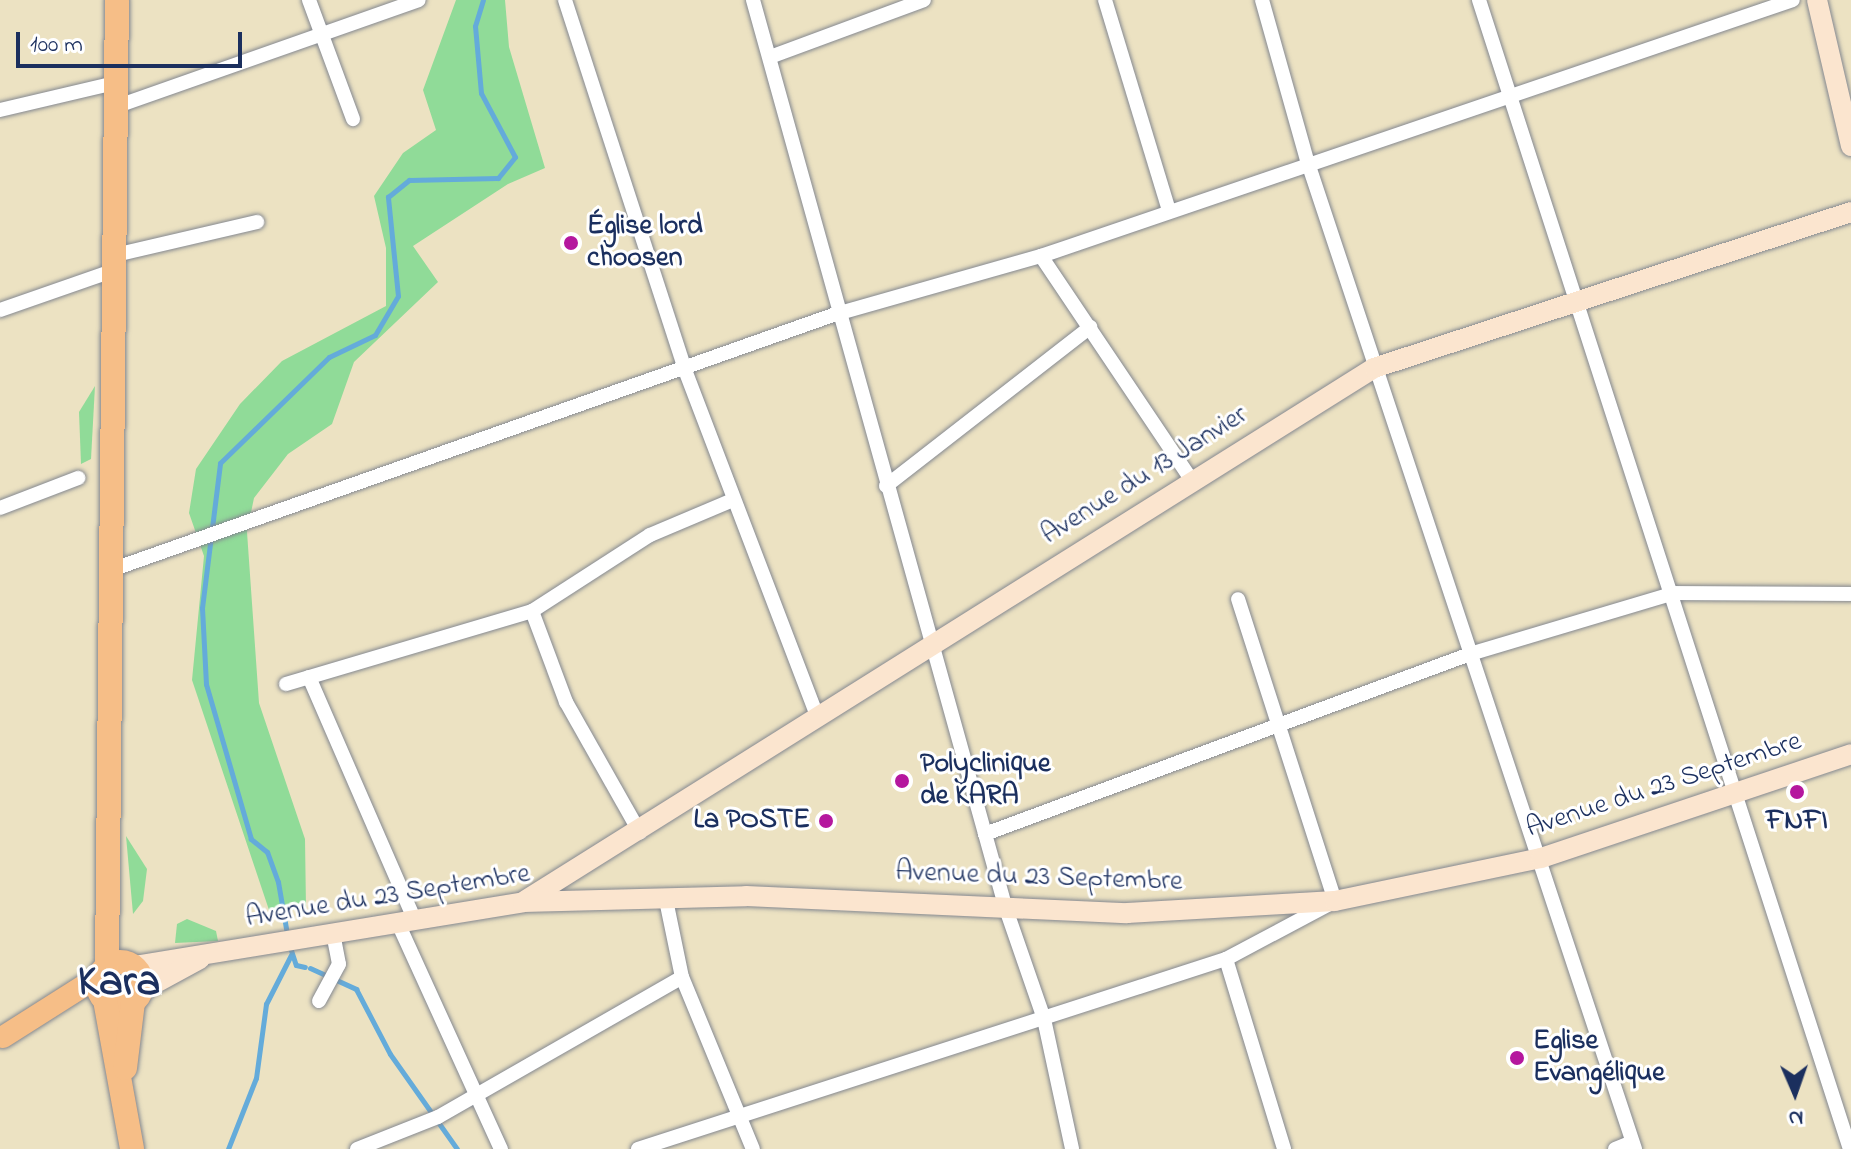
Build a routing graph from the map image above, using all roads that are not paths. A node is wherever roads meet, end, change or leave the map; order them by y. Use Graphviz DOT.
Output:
graph roads {
  1 [pos="117,0"];
  2 [pos="309,0"];
  3 [pos="419,0"];
  4 [pos="565,0"];
  5 [pos="753,0"];
  6 [pos="924,0"];
  7 [pos="1105,0"];
  8 [pos="1262,0"];
  9 [pos="1479,0"];
  10 [pos="1793,0"];
  11 [pos="1817,0"];
  12 [pos="324,35"];
  13 [pos="770,57"];
  14 [pos="1507,94"];
  15 [pos="115,95"];
  16 [pos="0,110"];
  17 [pos="353,119"];
  18 [pos="1851,146"];
  19 [pos="1307,160"];
  20 [pos="1168,208"];
  21 [pos="1851,212"];
  22 [pos="257,222"];
  23 [pos="1041,256"];
  24 [pos="115,263"];
  25 [pos="1578,301"];
  26 [pos="0,310"];
  27 [pos="836,314"];
  28 [pos="1090,327"];
  29 [pos="1374,368"];
  30 [pos="685,370"];
  31 [pos="78,478"];
  32 [pos="1191,479"];
  33 [pos="886,486"];
  34 [pos="733,500"];
  35 [pos="0,508"];
  36 [pos="111,570"];
  37 [pos="1674,593"];
  38 [pos="1851,594"];
  39 [pos="1238,599"];
  40 [pos="532,611"];
  41 [pos="935,646"];
  42 [pos="1470,654"];
  43 [pos="309,677"];
  44 [pos="286,684"];
  45 [pos="818,719"];
  46 [pos="1277,725"];
  47 [pos="1851,754"];
  48 [pos="1738,791"];
  49 [pos="640,833"];
  50 [pos="985,834"];
  51 [pos="1541,858"];
  52 [pos="666,900"];
  53 [pos="1335,901"];
  54 [pos="523,902"];
  55 [pos="1006,909"];
  56 [pos="405,920"];
  57 [pos="333,933"];
  58 [pos="207,955"];
  59 [pos="1226,959"];
  60 [pos="682,977"];
  61 [pos="112,978"];
  62 [pos="137,996"];
  63 [pos="319,1001"];
  64 [pos="1044,1019"];
  65 [pos="2,1038"];
  66 [pos="471,1093"];
  67 [pos="121,1098"];
  68 [pos="735,1118"];
  69 [pos="1633,1145"];
  70 [pos="132,1149"];
  71 [pos="357,1149"];
  72 [pos="501,1149"];
  73 [pos="638,1149"];
  74 [pos="753,1149"];
  75 [pos="1072,1149"];
  76 [pos="1284,1149"];
  77 [pos="1615,1149"];
  78 [pos="1850,1149"];
  1 -- 15 [label="highway"];
  2 -- 12 [label="street"];
  3 -- 12 [label="street"];
  4 -- 30 [label="street"];
  5 -- 13 [label="street"];
  6 -- 13 [label="street"];
  7 -- 20 [label="street"];
  8 -- 19 [label="street"];
  9 -- 14 [label="street"];
  10 -- 14 [label="street"];
  11 -- 18 [label="main road"];
  12 -- 15 [label="street"];
  12 -- 17 [label="street"];
  13 -- 27 [label="street"];
  14 -- 19 [label="street"];
  14 -- 25 [label="street"];
  15 -- 16 [label="street"];
  15 -- 24 [label="highway"];
  19 -- 20 [label="street"];
  19 -- 29 [label="street"];
  20 -- 23 [label="street"];
  21 -- 25 [label="main road, Avenue du 13 Janvier"];
  22 -- 24 [label="street"];
  23 -- 27 [label="street"];
  23 -- 28 [label="street"];
  24 -- 26 [label="street"];
  24 -- 36 [label="highway"];
  25 -- 29 [label="main road, Avenue du 13 Janvier"];
  25 -- 37 [label="street"];
  27 -- 30 [label="street"];
  27 -- 33 [label="street"];
  28 -- 32 [label="street"];
  28 -- 33 [label="street"];
  29 -- 32 [label="main road, Avenue du 13 Janvier"];
  29 -- 42 [label="street"];
  30 -- 34 [label="street"];
  30 -- 36 [label="street"];
  31 -- 35 [label="street"];
  32 -- 41 [label="main road, Avenue du 13 Janvier"];
  33 -- 41 [label="street"];
  34 -- 40 [label="street"];
  34 -- 45 [label="street"];
  36 -- 61 [label="highway"];
  37 -- 38 [label="street"];
  37 -- 42 [label="street"];
  37 -- 48 [label="street"];
  39 -- 46 [label="street"];
  40 -- 43 [label="street"];
  40 -- 49 [label="street"];
  41 -- 45 [label="main road, Avenue du 13 Janvier"];
  41 -- 50 [label="street"];
  42 -- 46 [label="street"];
  42 -- 51 [label="street"];
  43 -- 44 [label="street"];
  43 -- 56 [label="street"];
  45 -- 49 [label="main road, Avenue du 13 Janvier"];
  46 -- 50 [label="street"];
  46 -- 53 [label="street"];
  47 -- 48 [label="main road, Avenue du 23 Septembre"];
  48 -- 51 [label="main road, Avenue du 23 Septembre"];
  48 -- 78 [label="street"];
  49 -- 54 [label="main road, Avenue du 13 Janvier"];
  50 -- 55 [label="street"];
  51 -- 53 [label="main road, Avenue du 23 Septembre"];
  51 -- 69 [label="street"];
  52 -- 54 [label="main road, Avenue du 23 Septembre"];
  52 -- 55 [label="main road, Avenue du 23 Septembre"];
  52 -- 60 [label="street"];
  53 -- 55 [label="main road, Avenue du 23 Septembre"];
  53 -- 59 [label="street"];
  54 -- 56 [label="main road, Avenue du 23 Septembre"];
  55 -- 64 [label="street"];
  56 -- 57 [label="main road, Avenue du 23 Septembre"];
  56 -- 66 [label="street"];
  57 -- 58 [label="main road, Avenue du 23 Septembre"];
  57 -- 63 [label="street"];
  58 -- 61 [label="main road, Avenue du 23 Septembre"];
  58 -- 62 [label="main road, Avenue du 23 Septembre"];
  59 -- 64 [label="street"];
  59 -- 76 [label="street"];
  60 -- 66 [label="street"];
  60 -- 68 [label="street"];
  61 -- 62 [label="highway"];
  61 -- 62 [label="highway"];
  61 -- 65 [label="main road"];
  61 -- 67 [label="highway"];
  62 -- 67 [label="highway"];
  64 -- 68 [label="street"];
  64 -- 75 [label="street"];
  66 -- 71 [label="street"];
  66 -- 72 [label="street"];
  67 -- 70 [label="highway"];
  68 -- 73 [label="street"];
  68 -- 74 [label="street"];
  69 -- 77 [label="street"];
}
